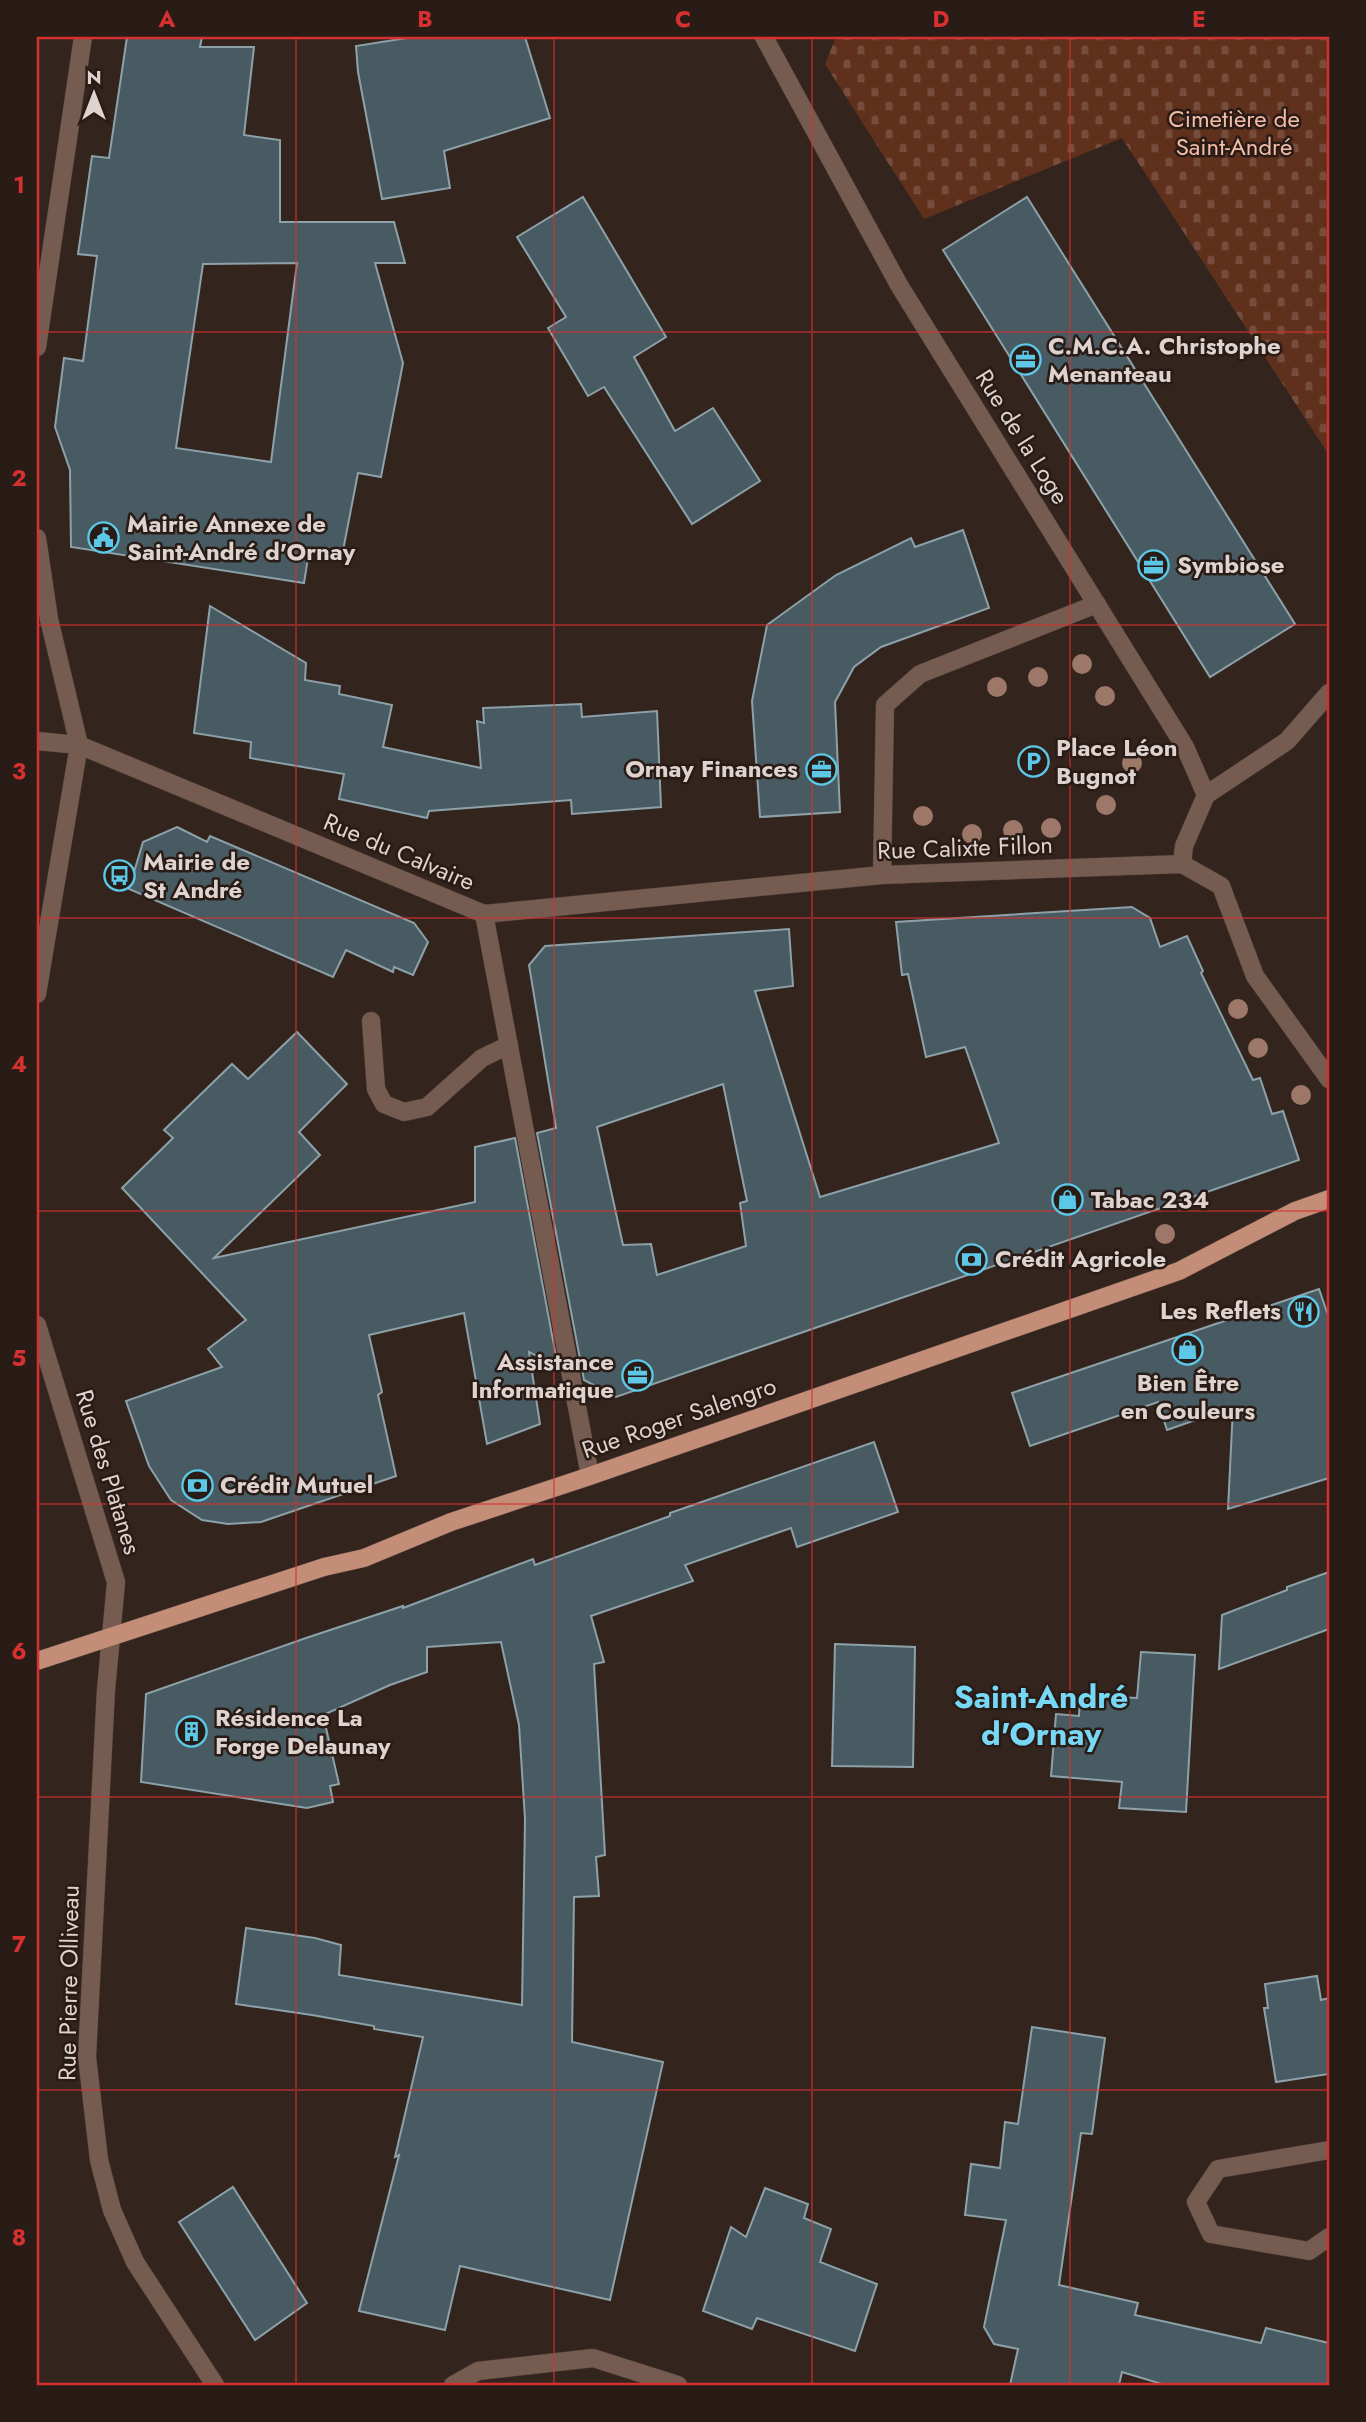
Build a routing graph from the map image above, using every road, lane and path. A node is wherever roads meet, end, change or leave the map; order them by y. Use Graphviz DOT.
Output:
graph roads {
  1 [pos="83,37"];
  2 [pos="764,37"];
  3 [pos="37,346"];
  4 [pos="37,538"];
  5 [pos="1097,604"];
  6 [pos="1329,692"];
  7 [pos="37,741"];
  8 [pos="79,745"];
  9 [pos="1206,795"];
  10 [pos="1182,864"];
  11 [pos="882,875"];
  12 [pos="484,914"];
  13 [pos="37,994"];
  14 [pos="372,1021"];
  15 [pos="509,1045"];
  16 [pos="1329,1079"];
  17 [pos="1329,1199"];
  18 [pos="37,1325"];
  19 [pos="590,1476"];
  20 [pos="110,1636"];
  21 [pos="37,1661"];
  22 [pos="1329,2150"];
  23 [pos="1329,2237"];
  24 [pos="215,2385"];
  25 [pos="453,2385"];
  26 [pos="678,2385"];
  1 -- 3 [label="street"];
  2 -- 5 [label="street, Rue de la Loge"];
  4 -- 8 [label="street"];
  5 -- 9 [label="street, Rue de la Loge"];
  5 -- 11 [label="street"];
  6 -- 9 [label="street"];
  7 -- 8 [label="street, Rue du Calvaire"];
  8 -- 12 [label="street, Rue du Calvaire"];
  8 -- 13 [label="street"];
  9 -- 10 [label="street"];
  10 -- 11 [label="street, Rue Calixte Fillon"];
  10 -- 16 [label="street"];
  11 -- 12 [label="street, Rue Calixte Fillon"];
  12 -- 15 [label="street, Rue du Calvaire"];
  14 -- 15 [label="street"];
  15 -- 19 [label="street, Rue du Calvaire"];
  17 -- 19 [label="main road, Rue Roger Salengro"];
  18 -- 20 [label="street, Rue des Platanes"];
  19 -- 20 [label="main road, Rue Roger Salengro"];
  20 -- 21 [label="main road, Rue Roger Salengro"];
  20 -- 24 [label="street, Rue Pierre Olliveau"];
  22 -- 23 [label="street"];
  25 -- 26 [label="street"];
}
